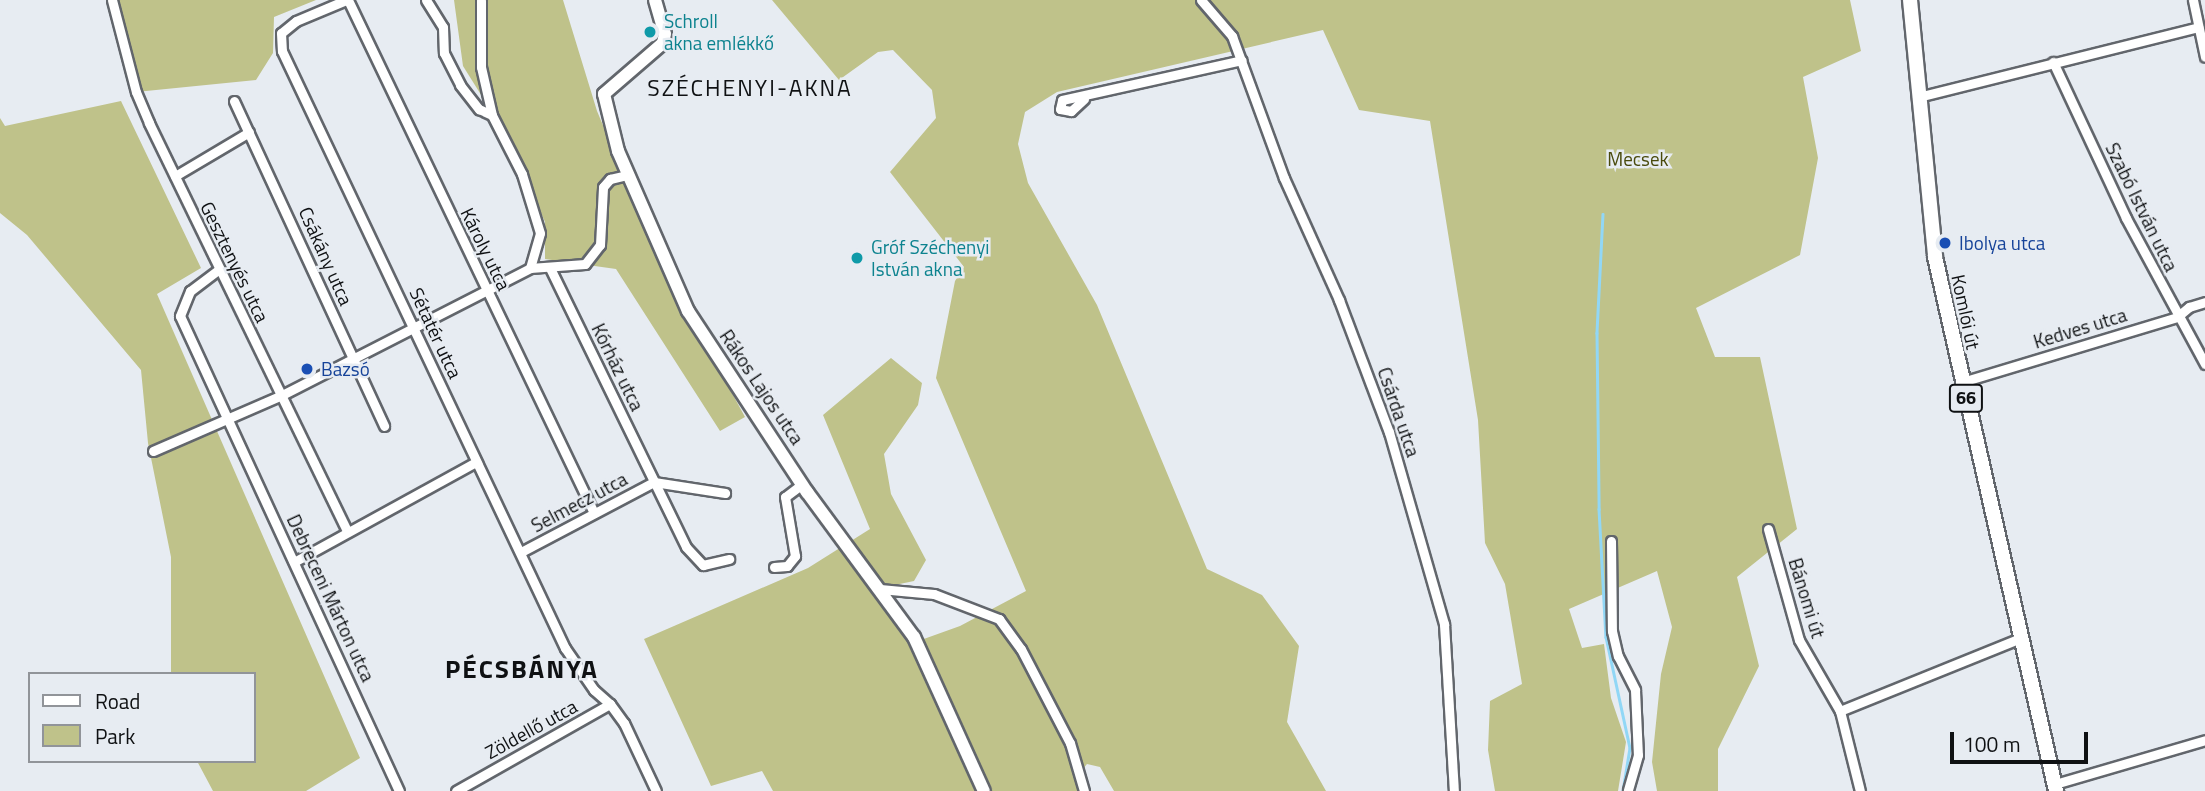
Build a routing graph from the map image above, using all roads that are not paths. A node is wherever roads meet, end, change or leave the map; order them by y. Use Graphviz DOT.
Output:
graph roads {
  1 [pos="112,0"];
  2 [pos="347,0"];
  3 [pos="426,0"];
  4 [pos="481,0"];
  5 [pos="655,0"];
  6 [pos="1201,0"];
  7 [pos="1910,0"];
  8 [pos="2193,0"];
  9 [pos="2198,27"];
  10 [pos="2205,57"];
  11 [pos="1242,61"];
  12 [pos="2053,62"];
  13 [pos="1918,97"];
  14 [pos="1084,99"];
  15 [pos="234,101"];
  16 [pos="492,115"];
  17 [pos="249,132"];
  18 [pos="628,175"];
  19 [pos="175,176"];
  20 [pos="530,268"];
  21 [pos="550,268"];
  22 [pos="218,270"];
  23 [pos="488,291"];
  24 [pos="2205,302"];
  25 [pos="2176,317"];
  26 [pos="417,328"];
  27 [pos="353,360"];
  28 [pos="2205,364"];
  29 [pos="1962,382"];
  30 [pos="282,395"];
  31 [pos="229,420"];
  32 [pos="384,426"];
  33 [pos="153,451"];
  34 [pos="476,462"];
  35 [pos="654,482"];
  36 [pos="802,484"];
  37 [pos="725,494"];
  38 [pos="594,513"];
  39 [pos="1768,529"];
  40 [pos="347,531"];
  41 [pos="1611,541"];
  42 [pos="521,552"];
  43 [pos="729,559"];
  44 [pos="294,562"];
  45 [pos="774,566"];
  46 [pos="880,589"];
  47 [pos="2021,638"];
  48 [pos="610,704"];
  49 [pos="1840,711"];
  50 [pos="2205,740"];
  51 [pos="2056,787"];
  52 [pos="399,791"];
  53 [pos="456,791"];
  54 [pos="656,791"];
  55 [pos="984,791"];
  56 [pos="1084,791"];
  57 [pos="1454,791"];
  58 [pos="1628,791"];
  59 [pos="1860,791"];
  1 -- 19 [label="street, Gesztenyés utca"];
  2 -- 23 [label="street, Károly utca"];
  2 -- 26 [label="street, Sétatér utca"];
  3 -- 16 [label="street"];
  4 -- 16 [label="street"];
  5 -- 18 [label="street, Rákos Lajos utca"];
  6 -- 11 [label="street, Csárda utca"];
  7 -- 13 [label="main road, Komlói út / 66"];
  8 -- 9 [label="street"];
  9 -- 10 [label="street"];
  9 -- 12 [label="street"];
  11 -- 14 [label="street"];
  11 -- 57 [label="street, Csárda utca"];
  12 -- 13 [label="street"];
  12 -- 25 [label="street, Szabó István utca"];
  13 -- 29 [label="main road, Komlói út / 66"];
  15 -- 17 [label="street, Csákány utca"];
  16 -- 20 [label="street"];
  17 -- 19 [label="street"];
  17 -- 27 [label="street, Csákány utca"];
  18 -- 21 [label="street"];
  18 -- 36 [label="street, Rákos Lajos utca"];
  19 -- 22 [label="street, Gesztenyés utca"];
  20 -- 21 [label="street"];
  20 -- 23 [label="street"];
  21 -- 35 [label="street, Kórház utca"];
  22 -- 30 [label="street, Gesztenyés utca"];
  22 -- 31 [label="street, Debreceni Márton utca"];
  23 -- 26 [label="street"];
  23 -- 38 [label="street, Károly utca"];
  24 -- 25 [label="street, Kedves utca"];
  25 -- 28 [label="street, Szabó István utca"];
  25 -- 29 [label="street, Kedves utca"];
  26 -- 27 [label="street"];
  26 -- 34 [label="street, Sétatér utca"];
  27 -- 30 [label="street"];
  27 -- 32 [label="street, Csákány utca"];
  29 -- 47 [label="main road, Komlói út / 66"];
  30 -- 31 [label="street"];
  30 -- 40 [label="street, Gesztenyés utca"];
  31 -- 33 [label="street"];
  31 -- 44 [label="street, Debreceni Márton utca"];
  34 -- 40 [label="street"];
  34 -- 42 [label="street, Sétatér utca"];
  35 -- 37 [label="street, Selmecz utca"];
  35 -- 38 [label="street, Selmecz utca"];
  35 -- 43 [label="street, Selmecz utca"];
  36 -- 45 [label="street"];
  36 -- 46 [label="street, Rákos Lajos utca"];
  38 -- 42 [label="street, Selmecz utca"];
  39 -- 49 [label="street, Bánomi út"];
  40 -- 44 [label="street"];
  41 -- 58 [label="street"];
  42 -- 48 [label="street, Sétatér utca"];
  44 -- 52 [label="street, Debreceni Márton utca"];
  46 -- 55 [label="street, Rákos Lajos utca"];
  46 -- 56 [label="street"];
  47 -- 49 [label="street"];
  47 -- 51 [label="main road, Komlói út / 66"];
  48 -- 53 [label="street, Zöldellő utca"];
  48 -- 54 [label="street"];
  49 -- 59 [label="street, Bánomi út"];
  50 -- 51 [label="street"];
}
